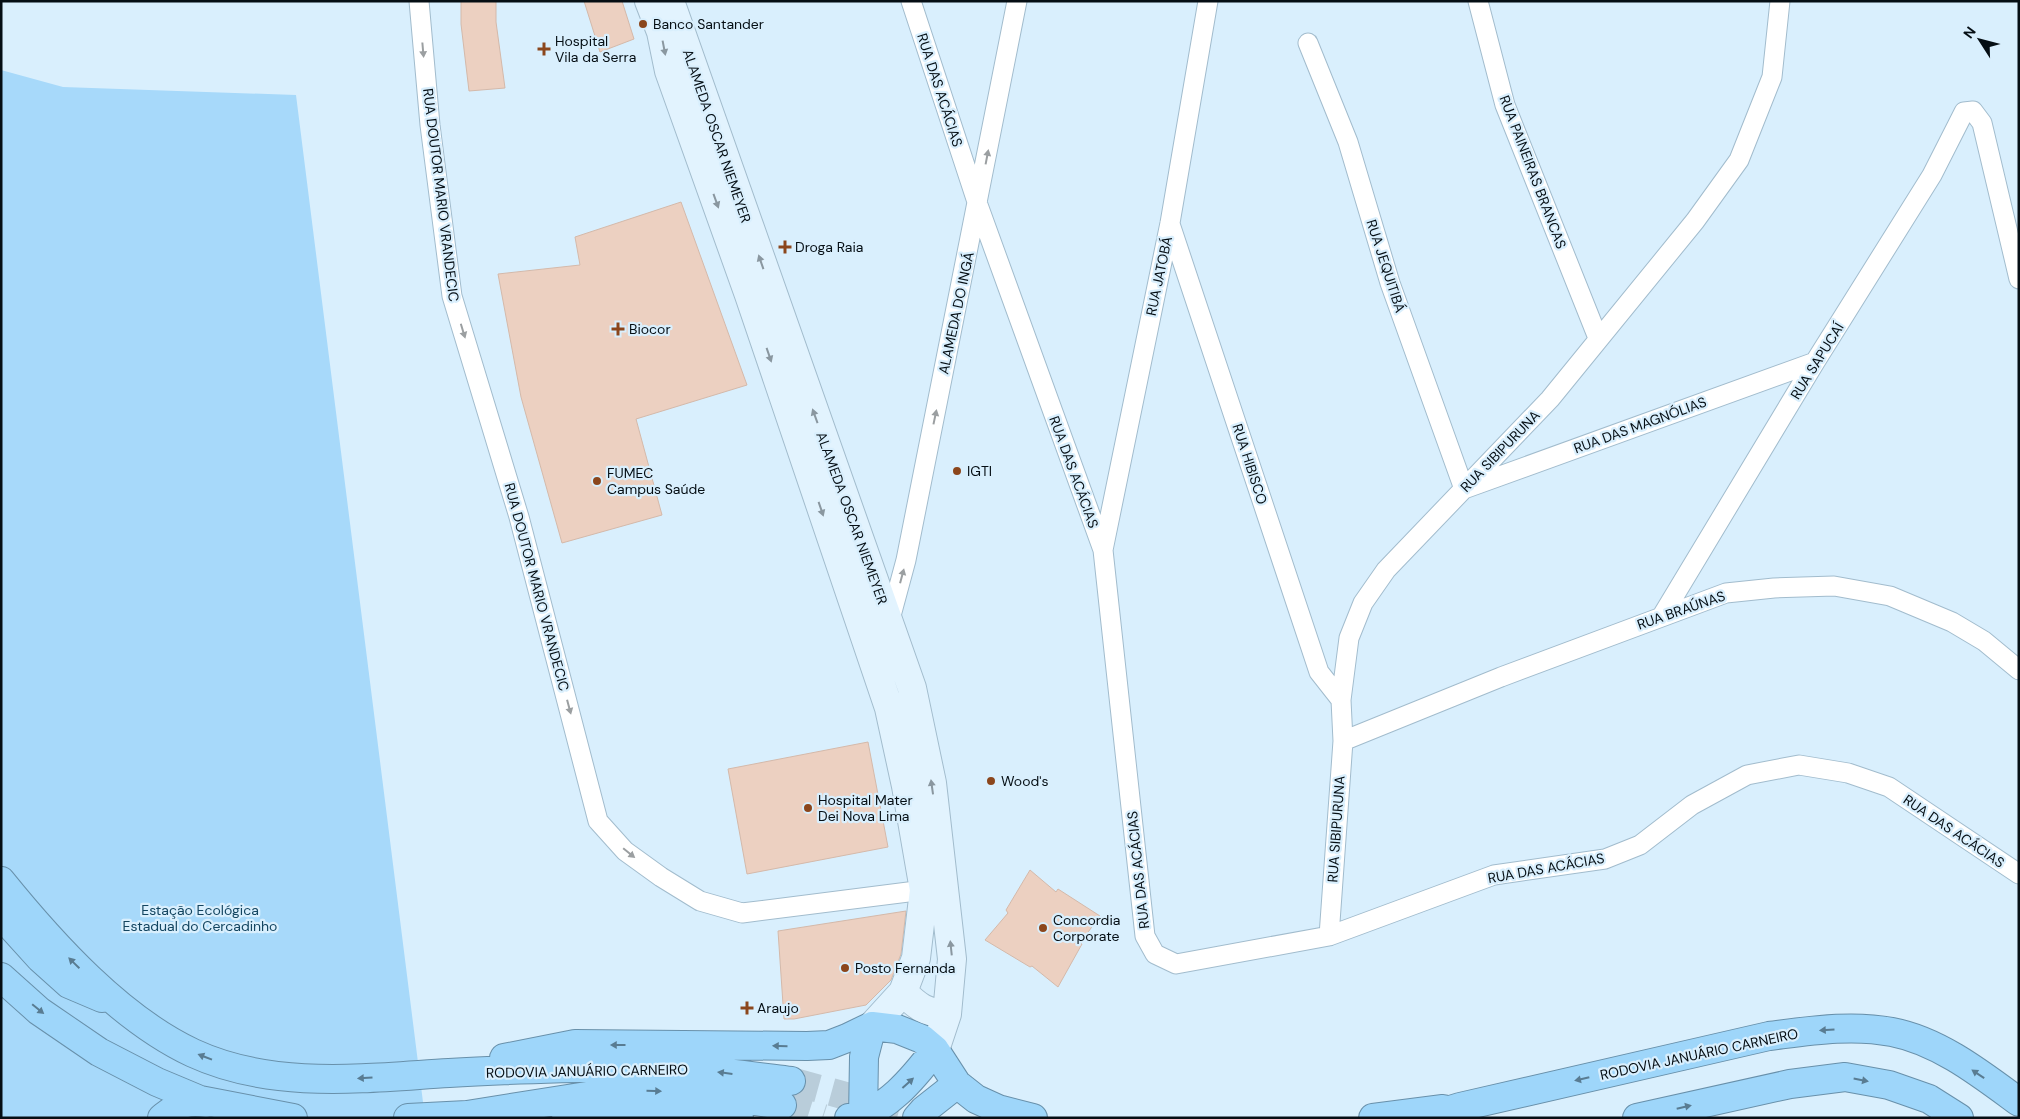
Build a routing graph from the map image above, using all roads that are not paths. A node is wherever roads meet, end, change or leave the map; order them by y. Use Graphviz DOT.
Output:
graph roads {
  1 [pos="649,1"];
  2 [pos="670,1"];
  3 [pos="911,1"];
  4 [pos="1017,1"];
  5 [pos="1208,1"];
  6 [pos="1478,1"];
  7 [pos="1780,1"];
  8 [pos="421,5"];
  9 [pos="1308,43"];
  10 [pos="707,140"];
  11 [pos="978,205"];
  12 [pos="1170,223"];
  13 [pos="2019,279"];
  14 [pos="1598,338"];
  15 [pos="1815,362"];
  16 [pos="1464,488"];
  17 [pos="1103,550"];
  18 [pos="1662,616"];
  19 [pos="889,623"];
  20 [pos="2019,670"];
  21 [pos="1342,700"];
  22 [pos="1343,741"];
  23 [pos="2019,874"];
  24 [pos="1,881"];
  25 [pos="924,890"];
  26 [pos="1,915"];
  27 [pos="1329,936"];
  28 [pos="1,977"];
  29 [pos="903,992"];
  30 [pos="120,1005"];
  31 [pos="947,1014"];
  32 [pos="872,1026"];
  33 [pos="934,1050"];
  34 [pos="449,1073"];
  35 [pos="957,1084"];
  36 [pos="2019,1102"];
  37 [pos="1460,1107"];
  38 [pos="244,1110"];
  39 [pos="866,1112"];
  40 [pos="467,1115"];
  41 [pos="412,1117"];
  42 [pos="162,1118"];
  43 [pos="293,1118"];
  44 [pos="739,1118"];
  45 [pos="917,1118"];
  46 [pos="946,1118"];
  47 [pos="1033,1118"];
  48 [pos="1373,1118"];
  49 [pos="1424,1118"];
  50 [pos="1637,1118"];
  51 [pos="1959,1118"];
  1 -- 10 [label="street, ALAMEDA OSCAR NIEMEYER, one-way"];
  2 -- 10 [label="street, ALAMEDA OSCAR NIEMEYER"];
  3 -- 11 [label="street, RUA DAS ACÁCIAS"];
  11 -- 4 [label="street, ALAMEDA DO INGÁ, one-way"];
  5 -- 12 [label="street, RUA JATOBÁ"];
  6 -- 14 [label="street, RUA PAINEIRAS BRANCAS"];
  7 -- 14 [label="street, RUA SIBIPURUNA"];
  8 -- 25 [label="street, RUA DOUTOR MARIO VRANDECIC, one-way"];
  9 -- 16 [label="street, RUA JEQUITIBÁ"];
  19 -- 10 [label="street, ALAMEDA OSCAR NIEMEYER, one-way"];
  10 -- 25 [label="street, ALAMEDA OSCAR NIEMEYER, one-way"];
  11 -- 17 [label="street, RUA DAS ACÁCIAS"];
  19 -- 11 [label="street, ALAMEDA DO INGÁ, one-way"];
  12 -- 17 [label="street, RUA JATOBÁ"];
  12 -- 21 [label="street, RUA HIBISCO"];
  13 -- 15 [label="street, RUA SAPUCAÍ"];
  14 -- 16 [label="street, RUA SIBIPURUNA"];
  15 -- 16 [label="street, RUA DAS MAGNÓLIAS"];
  15 -- 18 [label="street, RUA SAPUCAÍ"];
  16 -- 21 [label="street, RUA SIBIPURUNA"];
  17 -- 27 [label="street, RUA DAS ACÁCIAS"];
  18 -- 20 [label="street, RUA BRAÚNAS"];
  18 -- 22 [label="street, RUA BRAÚNAS"];
  31 -- 19 [label="street, ALAMEDA OSCAR NIEMEYER, one-way"];
  21 -- 22 [label="street, RUA SIBIPURUNA"];
  22 -- 27 [label="street, RUA SIBIPURUNA"];
  23 -- 27 [label="street, RUA DAS ACÁCIAS"];
  30 -- 24 [label="highway, one-way"];
  25 -- 29 [label="street, ALAMEDA OSCAR NIEMEYER"];
  26 -- 30 [label="highway"];
  28 -- 38 [label="highway, one-way"];
  29 -- 31 [label="street"];
  29 -- 32 [label="street, ALAMEDA OSCAR NIEMEYER"];
  34 -- 30 [label="highway, RODOVIA JANUÁRIO CARNEIRO, one-way"];
  31 -- 33 [label="street, ALAMEDA OSCAR NIEMEYER"];
  32 -- 33 [label="highway"];
  32 -- 34 [label="highway, one-way"];
  32 -- 39 [label="highway"];
  33 -- 35 [label="highway"];
  39 -- 33 [label="highway, one-way"];
  40 -- 34 [label="highway, RODOVIA JANUÁRIO CARNEIRO, one-way"];
  35 -- 45 [label="highway"];
  35 -- 46 [label="highway"];
  35 -- 47 [label="highway"];
  36 -- 37 [label="highway, RODOVIA JANUÁRIO CARNEIRO, one-way"];
  37 -- 48 [label="highway"];
  37 -- 49 [label="highway, RODOVIA JANUÁRIO CARNEIRO"];
  38 -- 42 [label="highway"];
  38 -- 43 [label="highway"];
  40 -- 41 [label="highway, RODOVIA JANUÁRIO CARNEIRO"];
  40 -- 44 [label="highway"];
  50 -- 51 [label="highway, one-way"];
}
